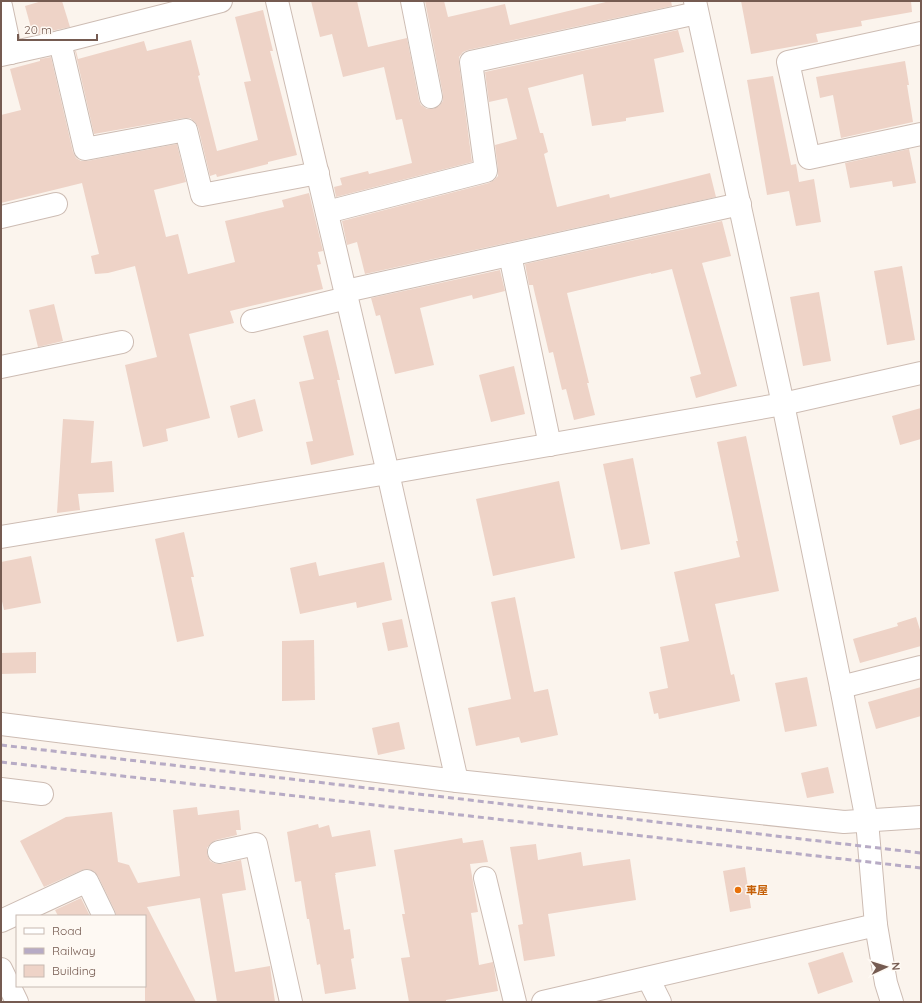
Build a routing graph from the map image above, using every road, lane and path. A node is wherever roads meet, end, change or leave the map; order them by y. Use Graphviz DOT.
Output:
graph roads {
  1 [pos="221,1"];
  2 [pos="277,1"];
  3 [pos="412,1"];
  4 [pos="1,6"];
  5 [pos="696,7"];
  6 [pos="921,33"];
  7 [pos="60,42"];
  8 [pos="6,54"];
  9 [pos="431,97"];
  10 [pos="921,134"];
  11 [pos="318,173"];
  12 [pos="56,204"];
  13 [pos="740,204"];
  14 [pos="327,212"];
  15 [pos="1,216"];
  16 [pos="510,255"];
  17 [pos="346,295"];
  18 [pos="252,320"];
  19 [pos="122,342"];
  20 [pos="1,367"];
  21 [pos="921,373"];
  22 [pos="783,404"];
  23 [pos="550,445"];
  24 [pos="388,473"];
  25 [pos="1,538"];
  26 [pos="921,667"];
  27 [pos="841,687"];
  28 [pos="1,724"];
  29 [pos="457,781"];
  30 [pos="1,789"];
  31 [pos="42,794"];
  32 [pos="921,817"];
  33 [pos="868,821"];
  34 [pos="219,852"];
  35 [pos="485,878"];
  36 [pos="104,915"];
  37 [pos="1,921"];
  38 [pos="876,924"];
  39 [pos="8,973"];
  40 [pos="648,978"];
  41 [pos="595,996"];
  42 [pos="17,1002"];
  43 [pos="291,1002"];
  44 [pos="515,1002"];
  45 [pos="543,1002"];
  46 [pos="660,1002"];
  47 [pos="892,1002"];
  1 -- 7 [label="street"];
  2 -- 11 [label="street"];
  3 -- 9 [label="street"];
  4 -- 8 [label="street"];
  5 -- 13 [label="street"];
  5 -- 14 [label="street"];
  6 -- 10 [label="street"];
  7 -- 8 [label="street"];
  7 -- 11 [label="street"];
  11 -- 14 [label="street"];
  12 -- 15 [label="street"];
  13 -- 16 [label="street"];
  13 -- 22 [label="street"];
  14 -- 17 [label="street"];
  16 -- 17 [label="street"];
  16 -- 23 [label="street"];
  17 -- 18 [label="street"];
  17 -- 24 [label="street"];
  19 -- 20 [label="street"];
  21 -- 22 [label="street"];
  22 -- 23 [label="street"];
  22 -- 27 [label="street"];
  23 -- 24 [label="street"];
  24 -- 25 [label="street"];
  24 -- 29 [label="street"];
  26 -- 27 [label="street"];
  27 -- 33 [label="street"];
  28 -- 29 [label="street"];
  29 -- 33 [label="street"];
  30 -- 31 [label="street"];
  32 -- 33 [label="street"];
  33 -- 38 [label="street"];
  34 -- 43 [label="street"];
  35 -- 44 [label="street"];
  36 -- 37 [label="street"];
  38 -- 40 [label="street"];
  38 -- 47 [label="street"];
  39 -- 42 [label="street"];
  40 -- 41 [label="street"];
  40 -- 46 [label="street"];
  41 -- 45 [label="street"];
}
